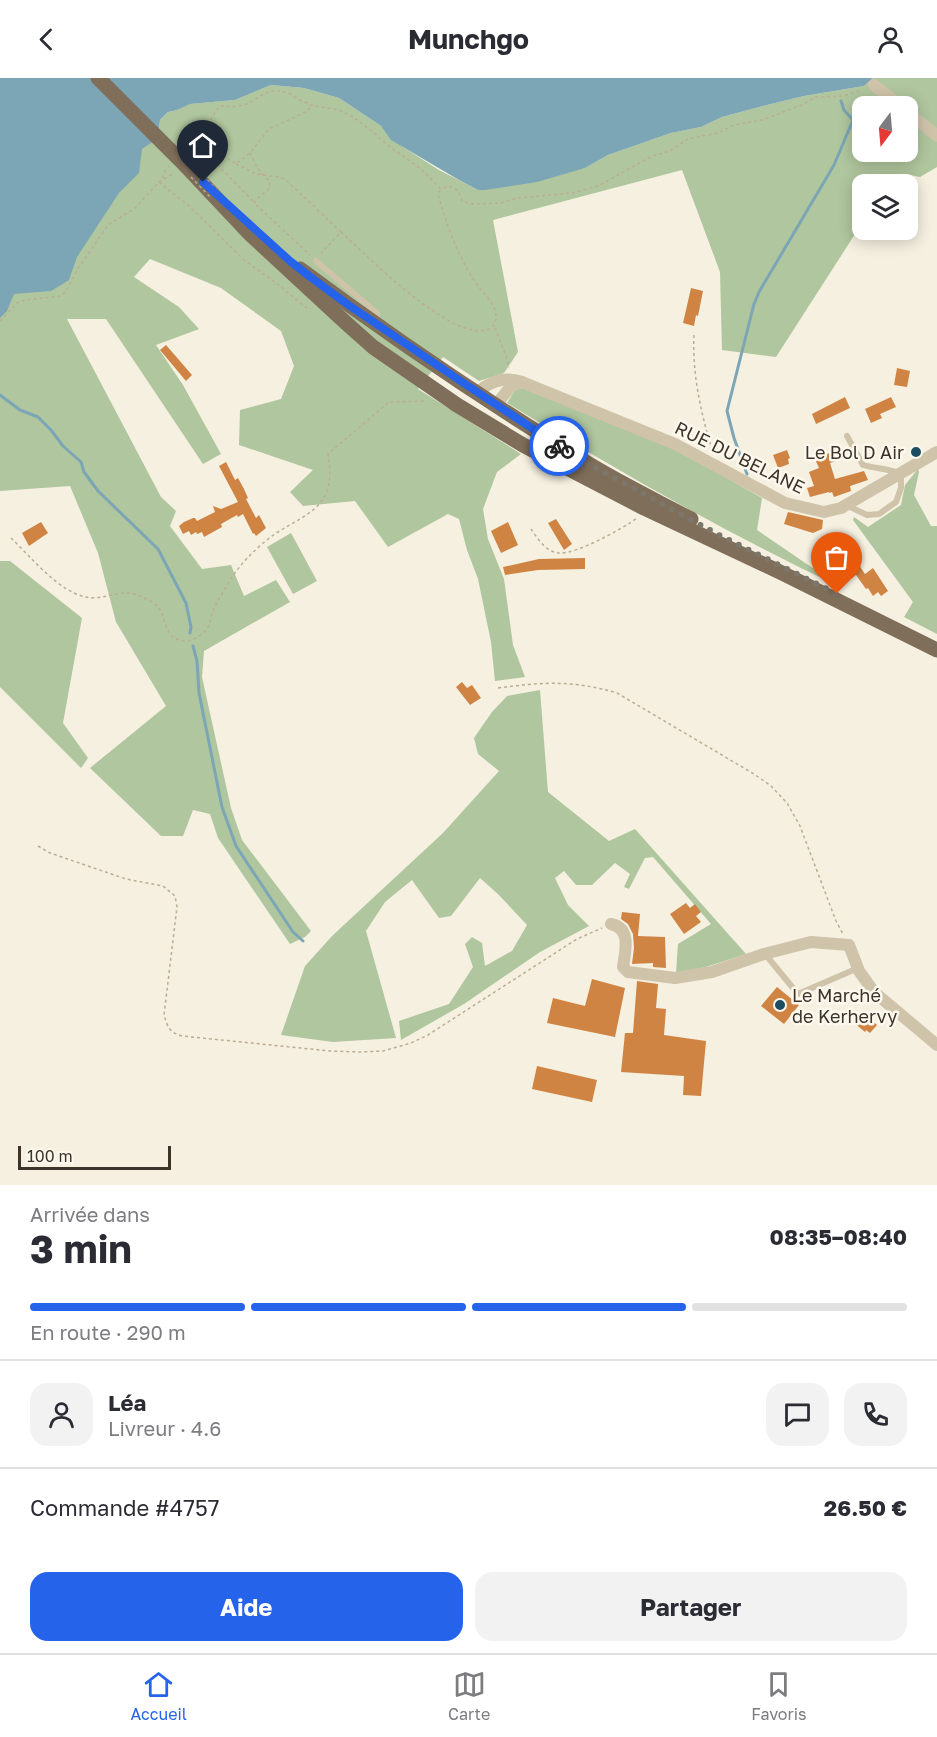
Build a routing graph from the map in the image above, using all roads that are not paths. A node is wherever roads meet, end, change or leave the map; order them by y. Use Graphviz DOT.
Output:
graph roads {
  1 [pos="98,78"];
  2 [pos="872,87"];
  3 [pos="886,96"];
  4 [pos="918,120"];
  5 [pos="937,136"];
  6 [pos="181,166"];
  7 [pos="316,261"];
  8 [pos="378,325"];
  9 [pos="517,380"];
  10 [pos="478,389"];
  11 [pos="500,400"];
  12 [pos="457,405"];
  13 [pos="847,436"];
  14 [pos="937,452"];
  15 [pos="901,474"];
  16 [pos="846,505"];
  17 [pos="937,645"];
  18 [pos="937,650"];
  19 [pos="611,924"];
  20 [pos="764,954"];
  21 [pos="858,968"];
  22 [pos="937,1046"];
  1 -- 6 [label="main road, bridge"];
  2 -- 3 [label="street"];
  4 -- 5 [label="street"];
  6 -- 8 [label="main road"];
  6 -- 12 [label="main road"];
  7 -- 8 [label="lane"];
  8 -- 10 [label="main road"];
  9 -- 10 [label="street"];
  9 -- 11 [label="street"];
  9 -- 16 [label="street, RUE DU BELANE"];
  10 -- 12 [label="lane"];
  10 -- 17 [label="main road"];
  12 -- 18 [label="main road"];
  13 -- 15 [label="lane"];
  14 -- 15 [label="street, RUE DU BELANE"];
  15 -- 16 [label="street, RUE DU BELANE"];
  15 -- 16 [label="lane"];
  19 -- 20 [label="street"];
  20 -- 21 [label="street"];
  20 -- 21 [label="lane"];
  21 -- 22 [label="street"];
}
